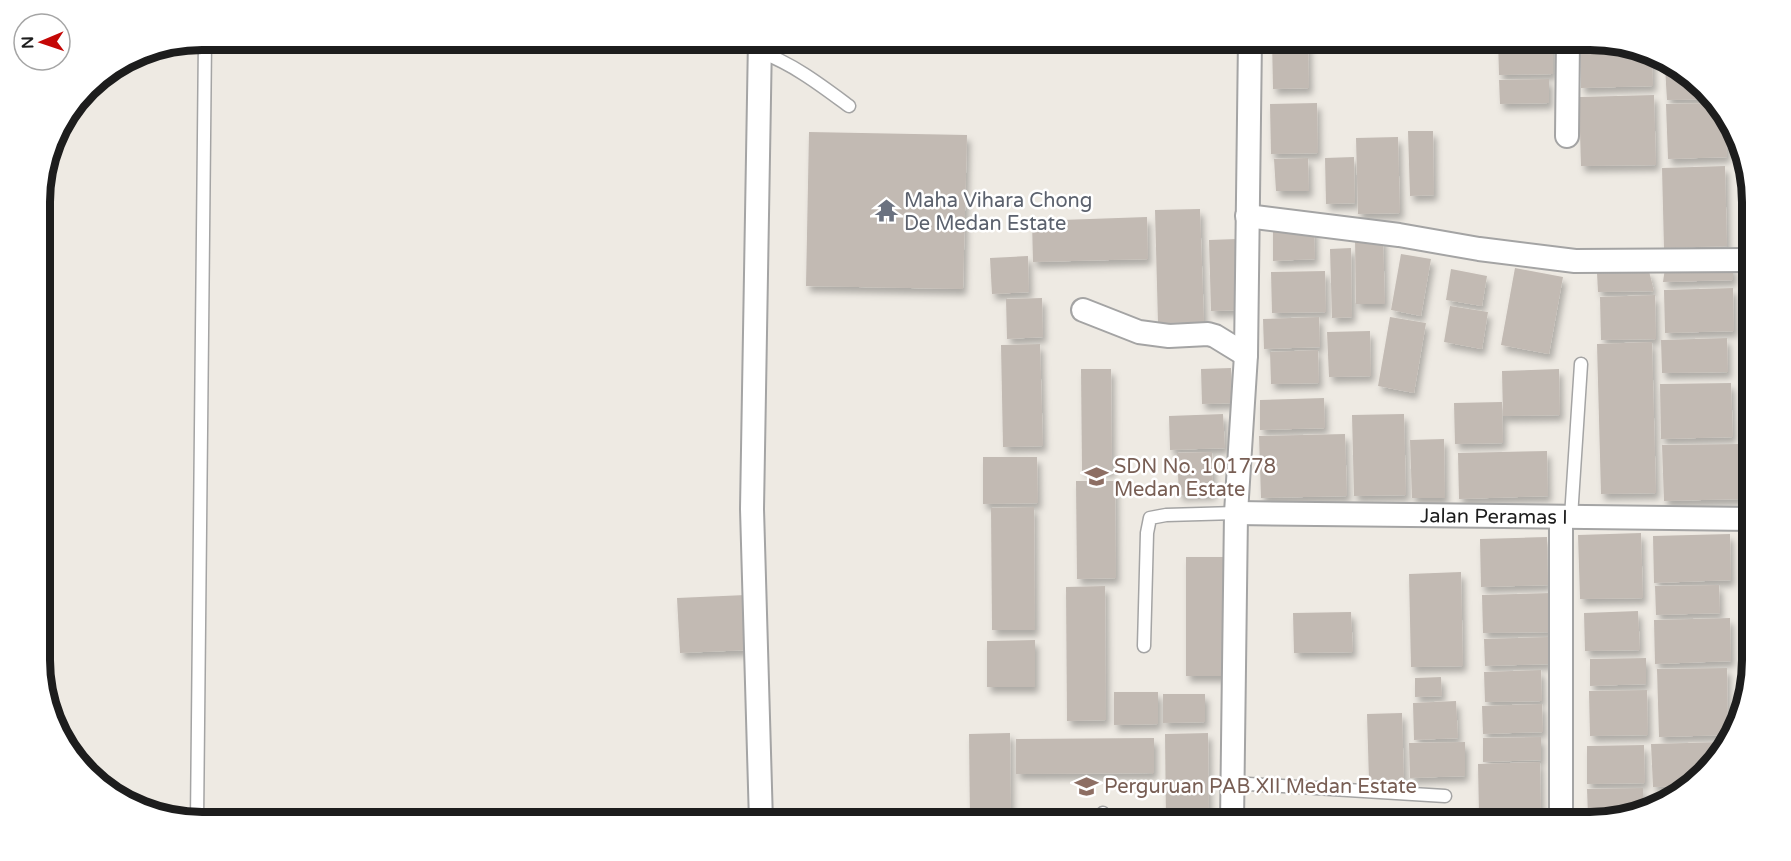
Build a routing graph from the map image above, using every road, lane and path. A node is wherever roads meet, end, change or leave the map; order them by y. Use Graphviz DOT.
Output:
graph roads {
  1 [pos="205,50"];
  2 [pos="760,50"];
  3 [pos="765,50"];
  4 [pos="1250,50"];
  5 [pos="1568,50"];
  6 [pos="849,106"];
  7 [pos="1567,136"];
  8 [pos="1247,216"];
  9 [pos="1742,260"];
  10 [pos="1083,310"];
  11 [pos="1246,355"];
  12 [pos="1581,364"];
  13 [pos="1236,513"];
  14 [pos="1566,517"];
  15 [pos="1742,519"];
  16 [pos="1143,646"];
  17 [pos="1233,783"];
  18 [pos="1445,796"];
  19 [pos="1232,811"];
  20 [pos="1562,811"];
  21 [pos="197,812"];
  22 [pos="761,812"];
  1 -- 21 [label="lane"];
  2 -- 22 [label="street"];
  3 -- 6 [label="lane"];
  4 -- 8 [label="street"];
  5 -- 7 [label="street"];
  8 -- 9 [label="street"];
  8 -- 11 [label="street"];
  10 -- 11 [label="street"];
  11 -- 13 [label="street"];
  12 -- 14 [label="lane"];
  13 -- 14 [label="street, Jalan Peramas I"];
  13 -- 16 [label="lane"];
  13 -- 17 [label="street"];
  14 -- 15 [label="street, Jalan Peramas I"];
  14 -- 20 [label="street"];
  17 -- 18 [label="lane"];
  17 -- 19 [label="street"];
}
